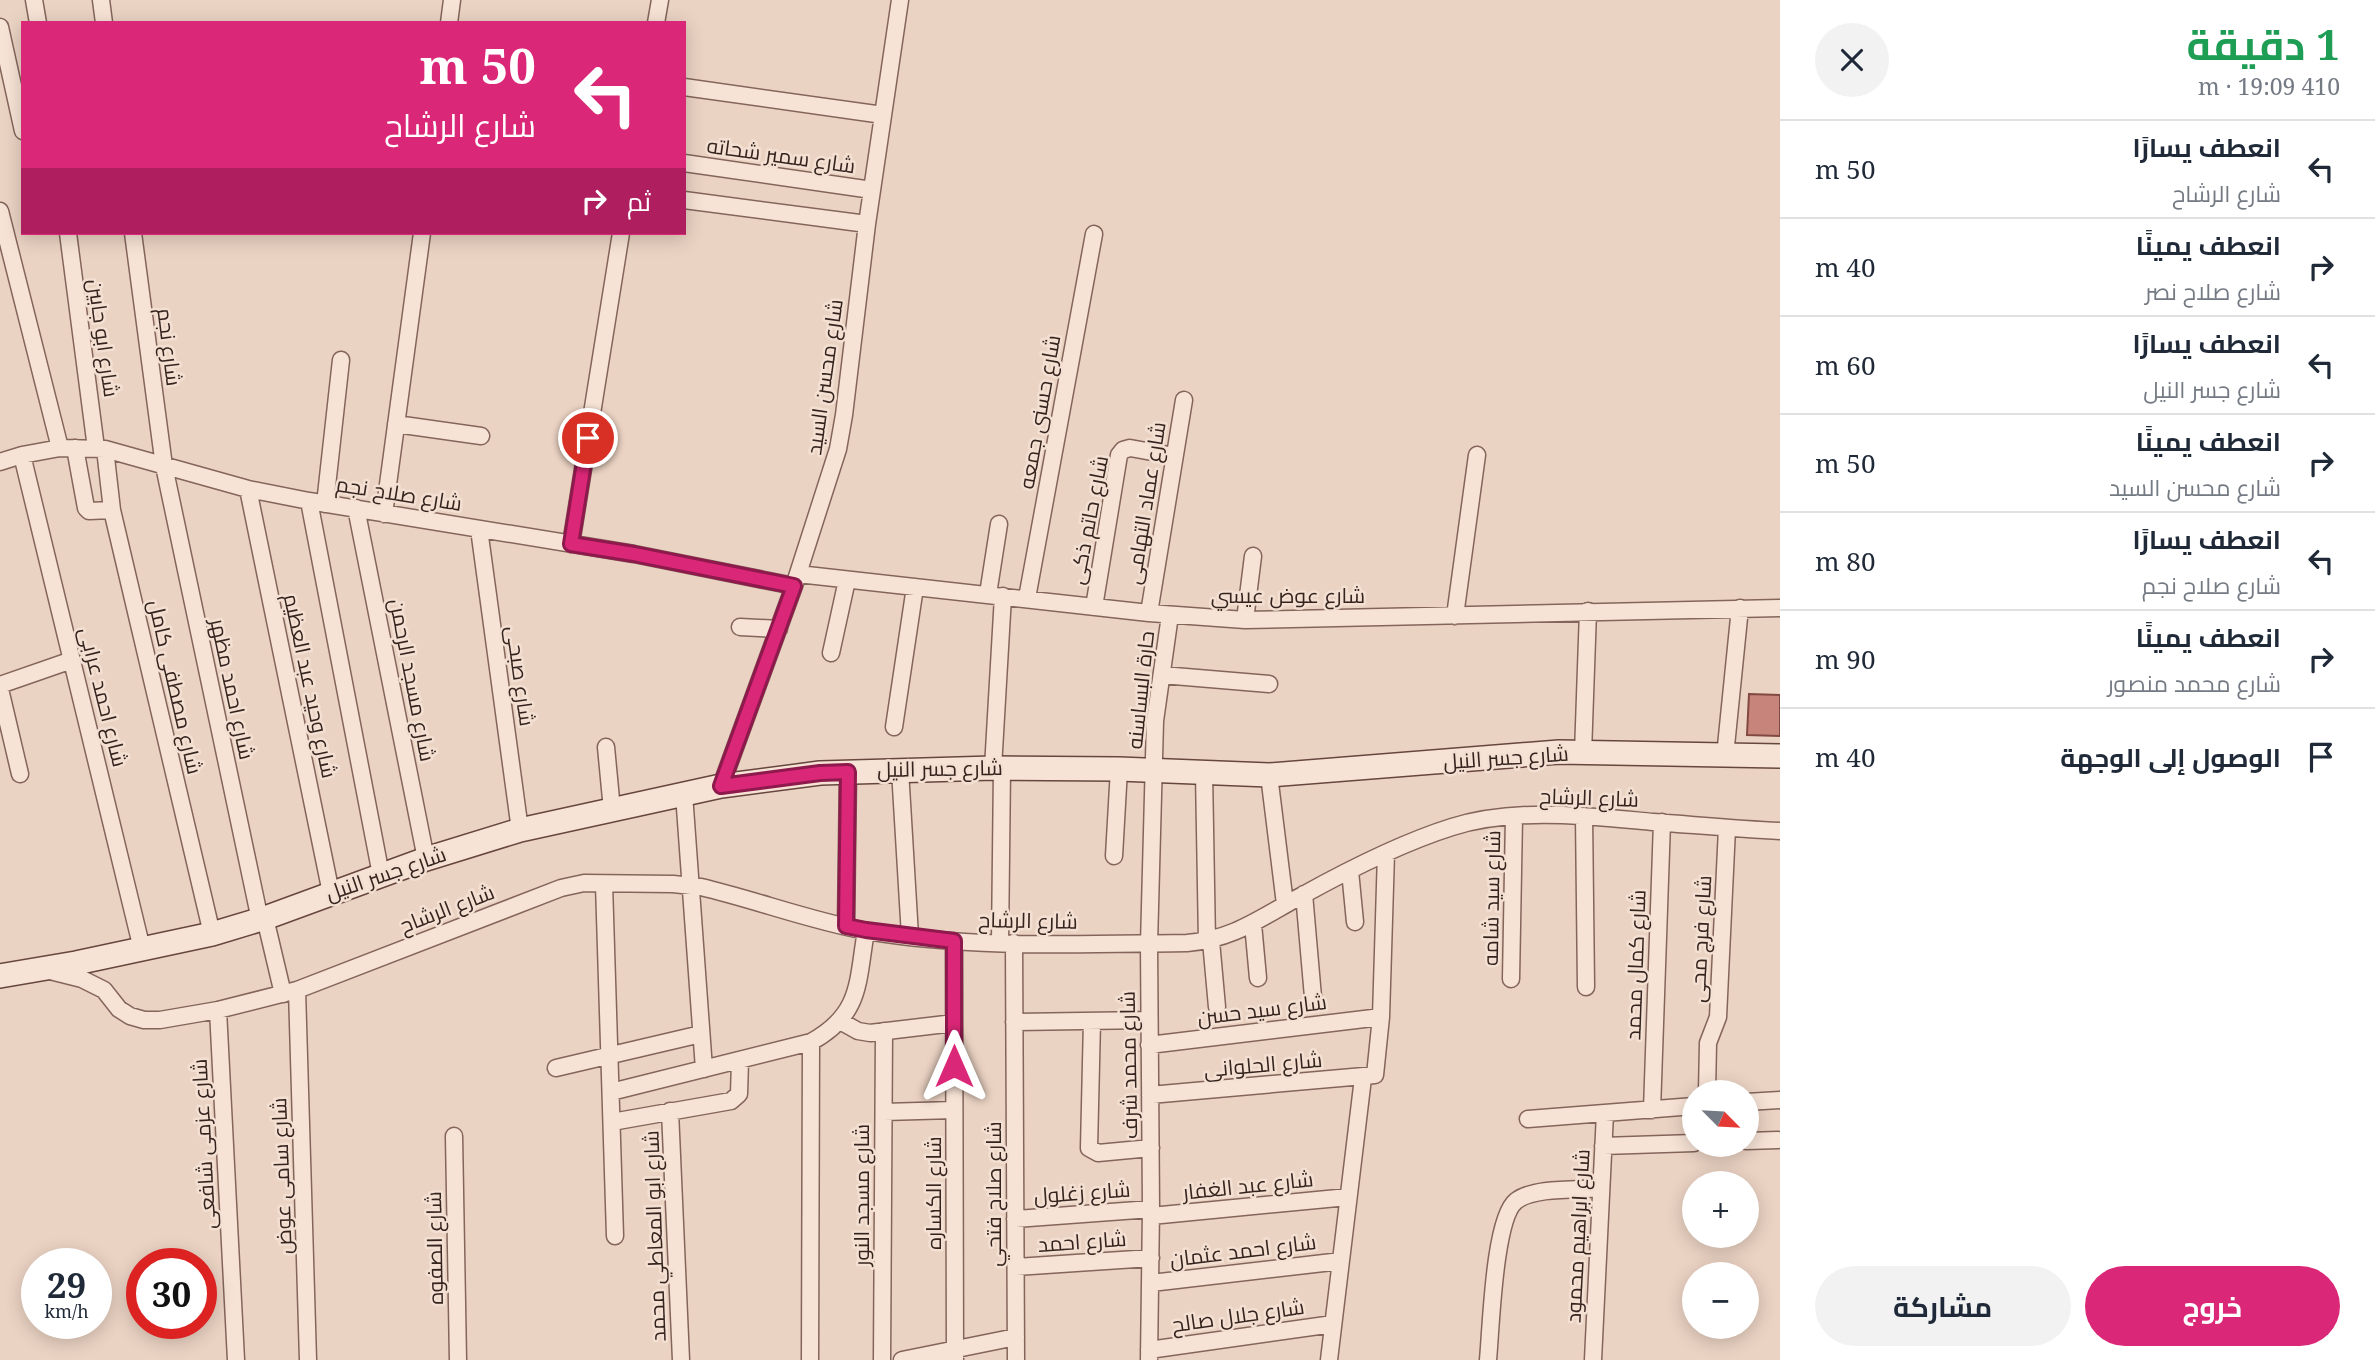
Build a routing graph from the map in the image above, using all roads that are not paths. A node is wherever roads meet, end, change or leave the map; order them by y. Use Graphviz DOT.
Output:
graph roads {
  1 [pos="34,0"];
  2 [pos="101,0"];
  3 [pos="452,0"];
  4 [pos="660,0"];
  5 [pos="900,0"];
  6 [pos="38,21"];
  7 [pos="104,21"];
  8 [pos="449,21"];
  9 [pos="656,21"];
  10 [pos="0,27"];
  11 [pos="686,87"];
  12 [pos="883,115"];
  13 [pos="21,122"];
  14 [pos="686,163"];
  15 [pos="872,190"];
  16 [pos="686,200"];
  17 [pos="0,211"];
  18 [pos="867,224"];
  19 [pos="1094,234"];
  20 [pos="68,235"];
  21 [pos="133,235"];
  22 [pos="422,235"];
  23 [pos="621,235"];
  24 [pos="341,360"];
  25 [pos="1184,400"];
  26 [pos="396,424"];
  27 [pos="481,436"];
  28 [pos="68,448"];
  29 [pos="100,448"];
  30 [pos="22,455"];
  31 [pos="1477,455"];
  32 [pos="1174,456"];
  33 [pos="0,462"];
  34 [pos="164,466"];
  35 [pos="248,489"];
  36 [pos="309,501"];
  37 [pos="325,504"];
  38 [pos="356,508"];
  39 [pos="112,510"];
  40 [pos="384,514"];
  41 [pos="999,524"];
  42 [pos="479,529"];
  43 [pos="571,544"];
  44 [pos="1253,556"];
  45 [pos="796,580"];
  46 [pos="847,580"];
  47 [pos="915,587"];
  48 [pos="996,595"];
  49 [pos="1027,598"];
  50 [pos="1094,607"];
  51 [pos="1740,608"];
  52 [pos="1780,608"];
  53 [pos="1588,611"];
  54 [pos="1149,613"];
  55 [pos="1170,615"];
  56 [pos="1455,617"];
  57 [pos="1245,620"];
  58 [pos="740,627"];
  59 [pos="779,629"];
  60 [pos="831,653"];
  61 [pos="72,660"];
  62 [pos="1161,675"];
  63 [pos="1269,684"];
  64 [pos="0,687"];
  65 [pos="894,727"];
  66 [pos="606,747"];
  67 [pos="1583,753"];
  68 [pos="1780,755"];
  69 [pos="1725,756"];
  70 [pos="998,768"];
  71 [pos="1119,769"];
  72 [pos="900,770"];
  73 [pos="1154,770"];
  74 [pos="848,772"];
  75 [pos="1203,773"];
  76 [pos="20,774"];
  77 [pos="1269,775"];
  78 [pos="721,786"];
  79 [pos="684,794"];
  80 [pos="612,810"];
  81 [pos="1584,816"];
  82 [pos="1514,817"];
  83 [pos="1662,822"];
  84 [pos="1727,828"];
  85 [pos="520,830"];
  86 [pos="1780,831"];
  87 [pos="1386,853"];
  88 [pos="1114,856"];
  89 [pos="426,859"];
  90 [pos="1350,871"];
  91 [pos="381,875"];
  92 [pos="604,884"];
  93 [pos="692,886"];
  94 [pos="331,893"];
  95 [pos="1304,894"];
  96 [pos="1285,904"];
  97 [pos="262,919"];
  98 [pos="1355,922"];
  99 [pos="1253,924"];
  100 [pos="846,926"];
  101 [pos="866,930"];
  102 [pos="212,934"];
  103 [pos="909,936"];
  104 [pos="954,941"];
  105 [pos="1209,941"];
  106 [pos="1007,943"];
  107 [pos="1149,944"];
  108 [pos="142,949"];
  109 [pos="41,969"];
  110 [pos="0,976"];
  111 [pos="1258,978"];
  112 [pos="1511,979"];
  113 [pos="1586,987"];
  114 [pos="290,992"];
  115 [pos="1313,998"];
  116 [pos="1217,1007"];
  117 [pos="218,1010"];
  118 [pos="1381,1017"];
  119 [pos="1149,1020"];
  120 [pos="840,1021"];
  121 [pos="1092,1021"];
  122 [pos="1014,1022"];
  123 [pos="954,1023"];
  124 [pos="884,1031"];
  125 [pos="701,1034"];
  126 [pos="811,1042"];
  127 [pos="1149,1045"];
  128 [pos="611,1056"];
  129 [pos="740,1060"];
  130 [pos="556,1068"];
  131 [pos="704,1069"];
  132 [pos="1370,1074"];
  133 [pos="1707,1080"];
  134 [pos="611,1092"];
  135 [pos="1150,1095"];
  136 [pos="1780,1100"];
  137 [pos="1759,1101"];
  138 [pos="1682,1108"];
  139 [pos="954,1110"];
  140 [pos="1652,1110"];
  141 [pos="670,1111"];
  142 [pos="884,1112"];
  143 [pos="1605,1113"];
  144 [pos="1528,1119"];
  145 [pos="612,1122"];
  146 [pos="454,1136"];
  147 [pos="1778,1140"];
  148 [pos="1759,1141"];
  149 [pos="1682,1143"];
  150 [pos="1603,1146"];
  151 [pos="1151,1149"];
  152 [pos="1601,1188"];
  153 [pos="1349,1197"];
  154 [pos="1151,1213"];
  155 [pos="1015,1219"];
  156 [pos="615,1236"];
  157 [pos="1151,1258"];
  158 [pos="1341,1261"];
  159 [pos="1016,1268"];
  160 [pos="1151,1283"];
  161 [pos="1333,1324"];
  162 [pos="1016,1337"];
  163 [pos="955,1354"];
  164 [pos="1149,1355"];
  165 [pos="236,1360"];
  166 [pos="308,1360"];
  167 [pos="458,1360"];
  168 [pos="681,1360"];
  169 [pos="810,1360"];
  170 [pos="882,1360"];
  171 [pos="902,1360"];
  172 [pos="1016,1360"];
  173 [pos="1329,1360"];
  174 [pos="1488,1360"];
  175 [pos="1593,1360"];
  1 -- 6 [label="street"];
  2 -- 7 [label="street"];
  3 -- 8 [label="street"];
  4 -- 9 [label="street"];
  5 -- 12 [label="street, شارع محسن السيد"];
  10 -- 13 [label="street"];
  11 -- 12 [label="street"];
  12 -- 15 [label="street, شارع محسن السيد"];
  14 -- 15 [label="street, شارع سمير شحاته"];
  15 -- 18 [label="street, شارع محسن السيد"];
  16 -- 18 [label="street"];
  17 -- 28 [label="street"];
  18 -- 45 [label="street, شارع محسن السيد"];
  19 -- 49 [label="street, شارع حسنى جمعه"];
  20 -- 29 [label="street, شارع ابو جابين"];
  21 -- 34 [label="street, شارع نجم"];
  22 -- 26 [label="street"];
  23 -- 43 [label="street"];
  24 -- 37 [label="street"];
  25 -- 32 [label="street, شارع عماد التهامى"];
  26 -- 27 [label="street"];
  26 -- 40 [label="street"];
  28 -- 29 [label="street, شارع صلاح نجم"];
  28 -- 30 [label="street, شارع صلاح نجم"];
  28 -- 39 [label="street"];
  29 -- 34 [label="street, شارع صلاح نجم"];
  29 -- 39 [label="street, شارع مصطفى كامل"];
  30 -- 33 [label="street, شارع صلاح نجم"];
  30 -- 61 [label="street, شارع احمد عرابى"];
  31 -- 56 [label="street"];
  32 -- 50 [label="street, شارع حاتم ذكى"];
  32 -- 54 [label="street, شارع عماد التهامى"];
  34 -- 35 [label="street, شارع صلاح نجم"];
  34 -- 97 [label="street, شارع احمد مظهر"];
  35 -- 36 [label="street, شارع صلاح نجم"];
  35 -- 94 [label="street, شارع وحيد عبد العظيم"];
  36 -- 37 [label="street, شارع صلاح نجم"];
  36 -- 91 [label="street"];
  37 -- 38 [label="street, شارع صلاح نجم"];
  38 -- 40 [label="street, شارع صلاح نجم"];
  38 -- 89 [label="street, شارع مسجد الرحمن"];
  39 -- 102 [label="street, شارع مصطفى كامل"];
  40 -- 42 [label="street, شارع صلاح نجم"];
  41 -- 48 [label="street, شارع صلاح فتحي"];
  42 -- 43 [label="street, شارع صلاح نجم"];
  42 -- 85 [label="street, شارع صبحى"];
  43 -- 45 [label="street, شارع صلاح نجم"];
  44 -- 57 [label="street"];
  45 -- 46 [label="street, شارع عوض عيسي"];
  45 -- 59 [label="street, شارع محسن السيد"];
  46 -- 47 [label="street, شارع عوض عيسي"];
  46 -- 60 [label="street"];
  47 -- 48 [label="street, شارع عوض عيسي"];
  47 -- 65 [label="street"];
  48 -- 49 [label="street, شارع عوض عيسي"];
  48 -- 70 [label="street, شارع صلاح فتحي"];
  49 -- 50 [label="street, شارع عوض عيسي"];
  50 -- 54 [label="street, شارع عوض عيسي"];
  51 -- 52 [label="street, شارع عوض عيسي"];
  51 -- 53 [label="street, شارع عوض عيسي"];
  51 -- 69 [label="street"];
  53 -- 56 [label="street, شارع عوض عيسي"];
  53 -- 67 [label="street"];
  54 -- 55 [label="street, شارع عوض عيسي"];
  55 -- 57 [label="street, شارع عوض عيسي"];
  55 -- 62 [label="street, حارة البساسنه"];
  56 -- 57 [label="street, شارع عوض عيسي"];
  58 -- 59 [label="street"];
  59 -- 78 [label="street, شارع محسن السيد"];
  61 -- 64 [label="street"];
  61 -- 108 [label="street, شارع احمد عرابى"];
  62 -- 63 [label="street"];
  62 -- 73 [label="street, حارة البساسنه"];
  64 -- 76 [label="street"];
  66 -- 80 [label="street"];
  67 -- 69 [label="street, شارع جسر النيل"];
  67 -- 77 [label="street, شارع جسر النيل"];
  68 -- 69 [label="street, شارع جسر النيل"];
  70 -- 71 [label="street, شارع جسر النيل"];
  70 -- 72 [label="street, شارع جسر النيل"];
  70 -- 106 [label="street, شارع صلاح فتحي"];
  71 -- 73 [label="street, شارع جسر النيل"];
  71 -- 88 [label="street"];
  72 -- 74 [label="street, شارع جسر النيل"];
  72 -- 103 [label="street"];
  73 -- 75 [label="street, شارع جسر النيل"];
  73 -- 107 [label="street, شارع محمد شرف"];
  74 -- 78 [label="street, شارع جسر النيل"];
  74 -- 100 [label="street"];
  75 -- 77 [label="street, شارع جسر النيل"];
  75 -- 105 [label="street"];
  77 -- 96 [label="street"];
  78 -- 79 [label="street, شارع جسر النيل"];
  79 -- 80 [label="street, شارع جسر النيل"];
  79 -- 93 [label="street"];
  80 -- 85 [label="street, شارع جسر النيل"];
  81 -- 82 [label="street, شارع الرشاح"];
  81 -- 83 [label="street, شارع الرشاح"];
  81 -- 113 [label="street"];
  82 -- 87 [label="street, شارع الرشاح"];
  82 -- 112 [label="street, شارع سيد شامه"];
  83 -- 84 [label="street, شارع الرشاح"];
  83 -- 140 [label="street, شارع كمال محمد"];
  84 -- 86 [label="street, شارع الرشاح"];
  84 -- 133 [label="street, شارع فرج محى"];
  85 -- 89 [label="street, شارع جسر النيل"];
  87 -- 90 [label="street, شارع الرشاح"];
  87 -- 118 [label="street"];
  89 -- 91 [label="street, شارع جسر النيل"];
  90 -- 95 [label="street, شارع الرشاح"];
  90 -- 98 [label="street"];
  91 -- 94 [label="street, شارع جسر النيل"];
  92 -- 93 [label="street, شارع الرشاح"];
  92 -- 114 [label="street, شارع الرشاح"];
  92 -- 128 [label="street"];
  93 -- 100 [label="street, شارع الرشاح"];
  93 -- 125 [label="street"];
  94 -- 97 [label="street, شارع جسر النيل"];
  95 -- 96 [label="street, شارع الرشاح"];
  95 -- 115 [label="street"];
  96 -- 99 [label="street, شارع الرشاح"];
  97 -- 102 [label="street, شارع جسر النيل"];
  97 -- 114 [label="street, شارع احمد مظهر"];
  99 -- 105 [label="street, شارع الرشاح"];
  99 -- 111 [label="street"];
  100 -- 101 [label="street, شارع الرشاح"];
  101 -- 103 [label="street, شارع الرشاح"];
  101 -- 120 [label="street"];
  102 -- 108 [label="street, شارع جسر النيل"];
  103 -- 104 [label="street, شارع الرشاح"];
  104 -- 106 [label="street, شارع الرشاح"];
  104 -- 123 [label="street, شارع الكساره"];
  105 -- 107 [label="street, شارع الرشاح"];
  105 -- 116 [label="street"];
  106 -- 107 [label="street, شارع الرشاح"];
  106 -- 122 [label="street, شارع صلاح فتحي"];
  107 -- 119 [label="street, شارع محمد شرف"];
  108 -- 109 [label="street, شارع جسر النيل"];
  109 -- 110 [label="street, شارع جسر النيل"];
  109 -- 117 [label="street, شارع الرشاح"];
  114 -- 117 [label="street, شارع الرشاح"];
  114 -- 166 [label="street, شارع سامى عوض"];
  117 -- 165 [label="street, شارع عزمى شافعى"];
  118 -- 127 [label="street, شارع سيد حسن"];
  118 -- 132 [label="street"];
  119 -- 121 [label="street"];
  119 -- 127 [label="street, شارع محمد شرف"];
  120 -- 124 [label="street"];
  120 -- 126 [label="street"];
  121 -- 122 [label="street"];
  121 -- 151 [label="street"];
  122 -- 155 [label="street, شارع صلاح فتحي"];
  123 -- 124 [label="street"];
  123 -- 139 [label="street, شارع الكساره"];
  124 -- 142 [label="street, شارع مسجد النور"];
  125 -- 128 [label="street"];
  125 -- 131 [label="street"];
  126 -- 129 [label="street"];
  126 -- 169 [label="street"];
  127 -- 135 [label="street, شارع محمد شرف"];
  128 -- 130 [label="street"];
  128 -- 134 [label="street"];
  129 -- 131 [label="street"];
  129 -- 141 [label="street"];
  131 -- 134 [label="street"];
  132 -- 135 [label="street, شارع الحلوانى"];
  132 -- 153 [label="street"];
  134 -- 145 [label="street"];
  135 -- 151 [label="street, شارع محمد شرف"];
  136 -- 137 [label="street"];
  138 -- 140 [label="street"];
  139 -- 142 [label="street"];
  139 -- 163 [label="street, شارع الكساره"];
  140 -- 143 [label="street"];
  141 -- 145 [label="street"];
  141 -- 168 [label="street, شارع ابو المعاطي محمد"];
  142 -- 170 [label="street, شارع مسجد النور"];
  143 -- 144 [label="street"];
  143 -- 150 [label="street, شارع ابراهيم محمود"];
  145 -- 156 [label="street"];
  146 -- 167 [label="street, شارع الصفوه"];
  147 -- 148 [label="street"];
  149 -- 150 [label="street"];
  150 -- 152 [label="street, شارع ابراهيم محمود"];
  151 -- 154 [label="street, شارع محمد شرف"];
  152 -- 174 [label="street"];
  152 -- 175 [label="street, شارع ابراهيم محمود"];
  153 -- 154 [label="street, شارع عبد الغفار"];
  153 -- 158 [label="street"];
  154 -- 155 [label="street, شارع زغلول"];
  154 -- 157 [label="street, شارع محمد شرف"];
  155 -- 159 [label="street, شارع صلاح فتحي"];
  157 -- 159 [label="street, شارع احمد"];
  157 -- 160 [label="street, شارع محمد شرف"];
  158 -- 160 [label="street, شارع احمد عثمان"];
  158 -- 161 [label="street"];
  159 -- 162 [label="street, شارع صلاح فتحي"];
  160 -- 164 [label="street, شارع محمد شرف"];
  161 -- 164 [label="street, شارع جلال صالح"];
  161 -- 173 [label="street"];
  162 -- 163 [label="street"];
  162 -- 172 [label="street, شارع صلاح فتحي"];
  163 -- 171 [label="street"];
}
